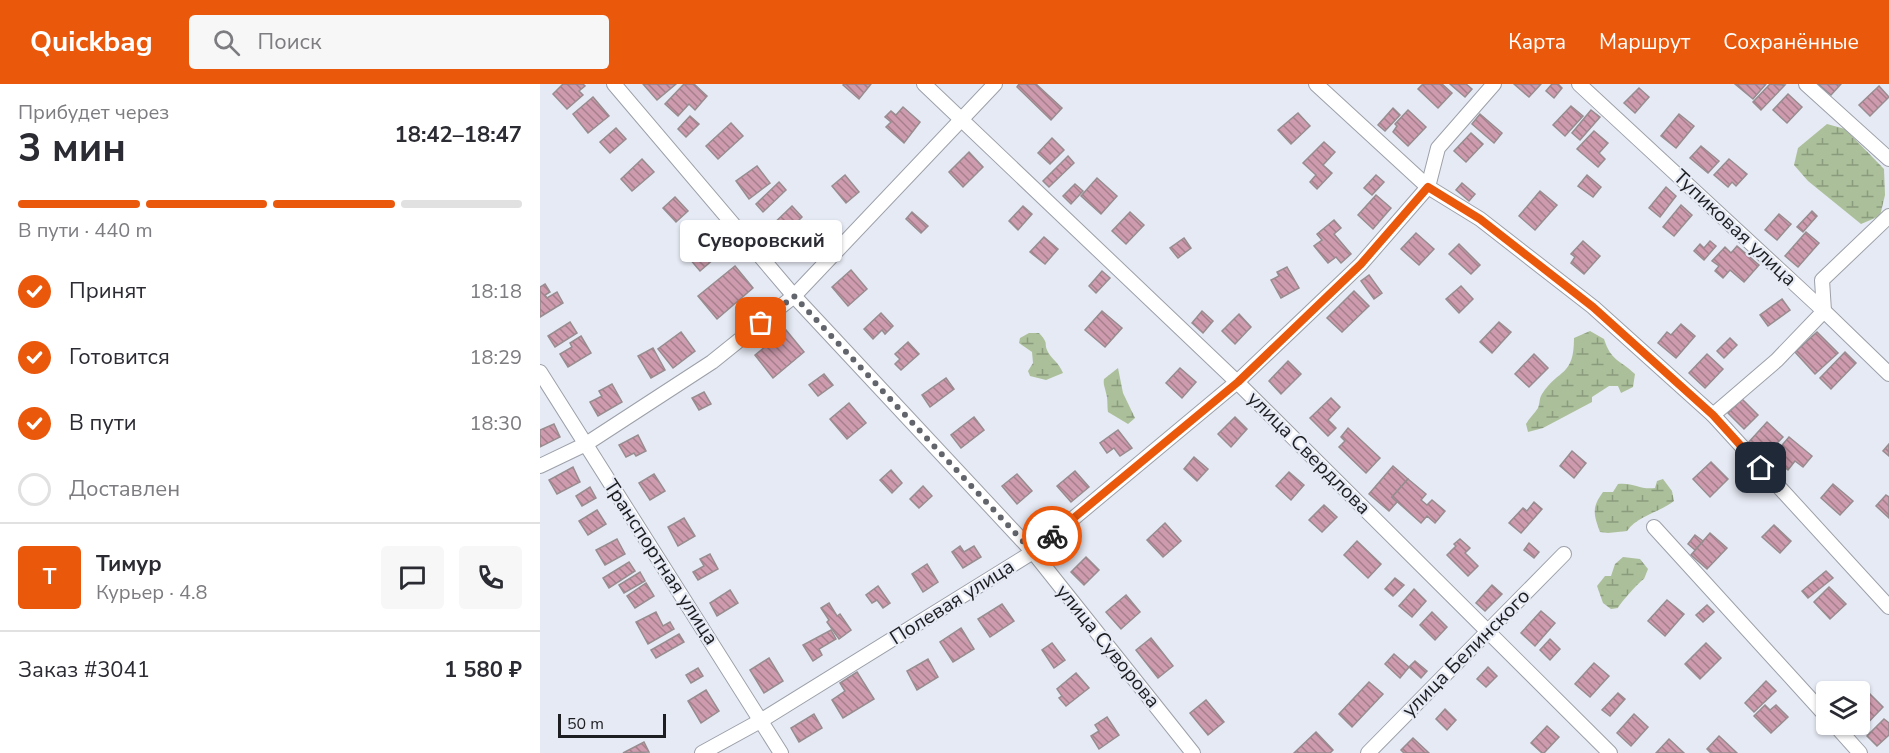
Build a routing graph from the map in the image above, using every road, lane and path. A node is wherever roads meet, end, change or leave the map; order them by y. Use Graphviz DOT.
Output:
graph roads {
  1 [pos="614,84"];
  2 [pos="924,84"];
  3 [pos="995,84"];
  4 [pos="1316,84"];
  5 [pos="1494,84"];
  6 [pos="1579,84"];
  7 [pos="1806,84"];
  8 [pos="961,121"];
  9 [pos="1889,159"];
  10 [pos="1428,187"];
  11 [pos="1889,216"];
  12 [pos="794,296"];
  13 [pos="1824,311"];
  14 [pos="540,372"];
  15 [pos="1889,374"];
  16 [pos="1238,382"];
  17 [pos="1713,415"];
  18 [pos="586,444"];
  19 [pos="540,466"];
  20 [pos="1654,527"];
  21 [pos="1033,552"];
  22 [pos="1564,554"];
  23 [pos="1889,607"];
  24 [pos="1488,632"];
  25 [pos="1816,705"];
  26 [pos="762,720"];
  27 [pos="1844,735"];
  28 [pos="702,753"];
  29 [pos="781,753"];
  30 [pos="1193,753"];
  31 [pos="1368,753"];
  32 [pos="1610,753"];
  33 [pos="1860,753"];
  1 -- 12 [label="street, улица Суворова"];
  2 -- 8 [label="street, улица Свердлова"];
  3 -- 8 [label="street"];
  4 -- 10 [label="street"];
  5 -- 10 [label="street, Полевая улица"];
  6 -- 13 [label="street, Тупиковая улица"];
  7 -- 9 [label="street"];
  8 -- 12 [label="street"];
  8 -- 16 [label="street, улица Свердлова"];
  10 -- 16 [label="street, Полевая улица"];
  10 -- 17 [label="street"];
  11 -- 13 [label="street"];
  12 -- 18 [label="street"];
  12 -- 21 [label="street, улица Суворова"];
  13 -- 15 [label="street, Тупиковая улица"];
  13 -- 17 [label="street"];
  14 -- 18 [label="street, Транспортная улица"];
  16 -- 21 [label="street, Полевая улица"];
  16 -- 24 [label="street, улица Свердлова"];
  17 -- 23 [label="street"];
  18 -- 19 [label="street"];
  18 -- 26 [label="street, Транспортная улица"];
  20 -- 25 [label="street"];
  21 -- 26 [label="street, Полевая улица"];
  21 -- 30 [label="street, улица Суворова"];
  22 -- 24 [label="street, улица Белинского"];
  24 -- 31 [label="street, улица Белинского"];
  24 -- 32 [label="street, улица Свердлова"];
  26 -- 28 [label="street, Полевая улица"];
  26 -- 29 [label="street, Транспортная улица"];
  27 -- 33 [label="street"];
}
